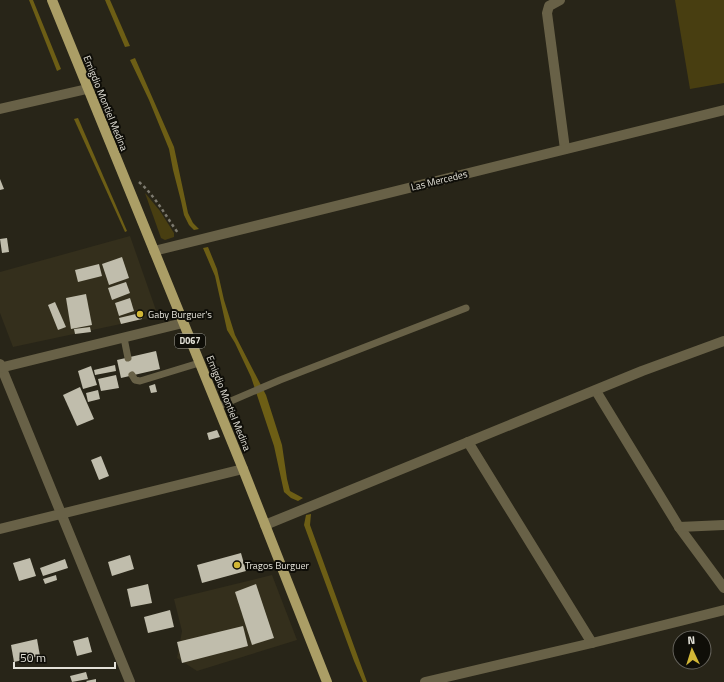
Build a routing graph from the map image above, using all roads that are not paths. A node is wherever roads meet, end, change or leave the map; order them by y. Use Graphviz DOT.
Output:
graph roads {
  1 [pos="52,0"];
  2 [pos="560,0"];
  3 [pos="87,89"];
  4 [pos="0,109"];
  5 [pos="724,110"];
  6 [pos="565,149"];
  7 [pos="154,251"];
  8 [pos="466,308"];
  9 [pos="183,323"];
  10 [pos="124,338"];
  11 [pos="724,341"];
  12 [pos="128,358"];
  13 [pos="199,362"];
  14 [pos="0,367"];
  15 [pos="132,375"];
  16 [pos="596,391"];
  17 [pos="218,407"];
  18 [pos="468,442"];
  19 [pos="243,469"];
  20 [pos="62,514"];
  21 [pos="265,525"];
  22 [pos="724,525"];
  23 [pos="679,527"];
  24 [pos="0,529"];
  25 [pos="724,588"];
  26 [pos="724,610"];
  27 [pos="592,643"];
  28 [pos="130,682"];
  29 [pos="327,682"];
  30 [pos="425,682"];
  1 -- 3 [label="main road, Emigdio Montiel Medina / D067"];
  2 -- 6 [label="street"];
  3 -- 4 [label="street"];
  3 -- 7 [label="main road, Emigdio Montiel Medina / D067"];
  5 -- 6 [label="street, Las Mercedes"];
  6 -- 7 [label="street, Las Mercedes"];
  7 -- 9 [label="main road, Emigdio Montiel Medina / D067"];
  8 -- 17 [label="lane"];
  9 -- 10 [label="street"];
  9 -- 13 [label="main road, Emigdio Montiel Medina / D067"];
  10 -- 12 [label="lane"];
  10 -- 14 [label="street"];
  11 -- 16 [label="street"];
  13 -- 15 [label="lane"];
  13 -- 17 [label="main road, Emigdio Montiel Medina / D067"];
  14 -- 20 [label="street"];
  16 -- 18 [label="street"];
  16 -- 23 [label="street"];
  17 -- 19 [label="main road, Emigdio Montiel Medina / D067"];
  18 -- 21 [label="street"];
  18 -- 27 [label="street"];
  19 -- 20 [label="street"];
  19 -- 21 [label="main road, Emigdio Montiel Medina / D067"];
  20 -- 24 [label="street"];
  20 -- 28 [label="street"];
  21 -- 29 [label="main road, Emigdio Montiel Medina / D067"];
  22 -- 23 [label="street"];
  23 -- 25 [label="street"];
  26 -- 27 [label="street"];
  27 -- 30 [label="street"];
}
